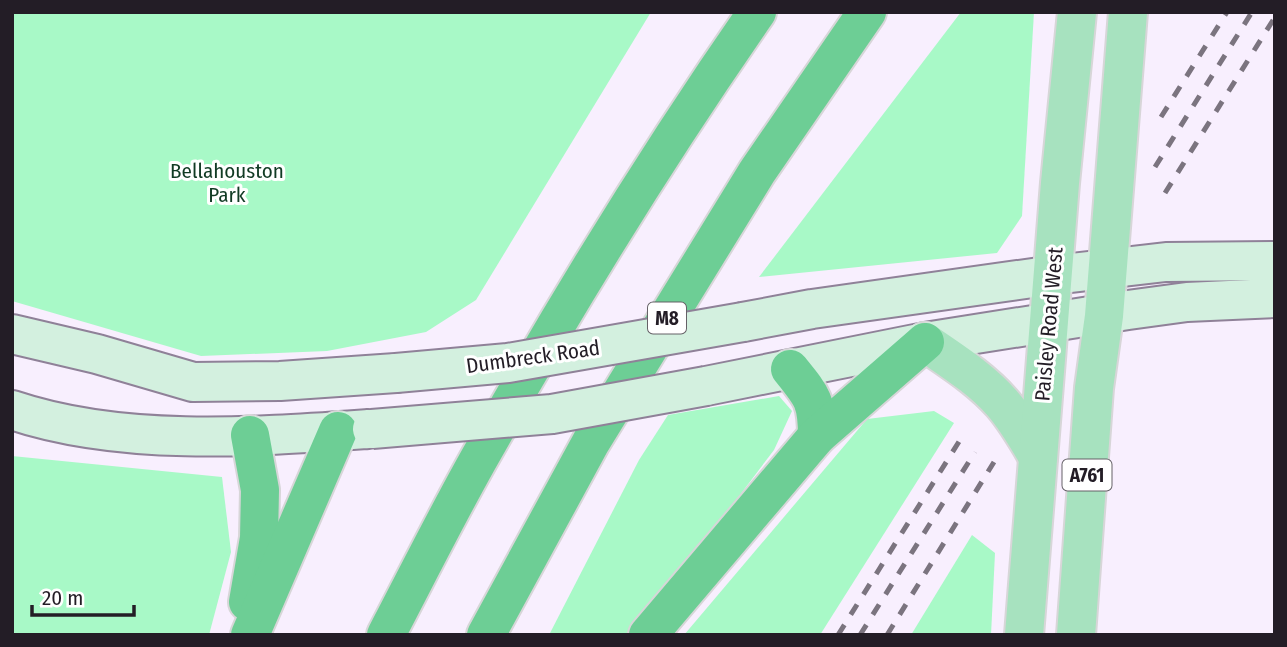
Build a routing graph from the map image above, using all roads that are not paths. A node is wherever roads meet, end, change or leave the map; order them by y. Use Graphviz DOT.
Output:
graph roads {
  1 [pos="757,12"];
  2 [pos="867,12"];
  3 [pos="1077,13"];
  4 [pos="1128,14"];
  5 [pos="1275,261"];
  6 [pos="1108,268"];
  7 [pos="1054,275"];
  8 [pos="1275,298"];
  9 [pos="1104,316"];
  10 [pos="743,321"];
  11 [pos="1049,323"];
  12 [pos="12,334"];
  13 [pos="925,342"];
  14 [pos="790,369"];
  15 [pos="379,374"];
  16 [pos="12,410"];
  17 [pos="355,430"];
  18 [pos="250,435"];
  19 [pos="817,436"];
  20 [pos="1038,457"];
  21 [pos="243,635"];
  22 [pos="250,635"];
  23 [pos="386,635"];
  24 [pos="486,635"];
  25 [pos="648,635"];
  26 [pos="1024,635"];
  27 [pos="1076,635"];
  1 -- 23 [label="highway"];
  2 -- 24 [label="highway, M8"];
  3 -- 7 [label="main road, Paisley Road West / A761"];
  4 -- 6 [label="main road, A761"];
  5 -- 6 [label="main road, Dumbreck Road"];
  6 -- 7 [label="main road, Dumbreck Road"];
  6 -- 9 [label="main road, A761"];
  7 -- 10 [label="main road, Dumbreck Road"];
  7 -- 11 [label="main road, Paisley Road West / A761"];
  8 -- 9 [label="main road"];
  9 -- 11 [label="main road"];
  9 -- 27 [label="main road, A761"];
  10 -- 14 [label="main road"];
  10 -- 15 [label="main road, Dumbreck Road, bridge"];
  11 -- 13 [label="main road"];
  11 -- 20 [label="main road, Paisley Road West / A761"];
  12 -- 15 [label="main road, Dumbreck Road"];
  13 -- 14 [label="main road"];
  13 -- 19 [label="highway"];
  13 -- 20 [label="main road"];
  14 -- 17 [label="main road, bridge"];
  14 -- 19 [label="highway"];
  15 -- 17 [label="main road"];
  16 -- 18 [label="main road"];
  17 -- 18 [label="main road"];
  17 -- 22 [label="highway"];
  18 -- 21 [label="highway"];
  19 -- 25 [label="highway"];
  20 -- 26 [label="main road, Paisley Road West / A761"];
}
